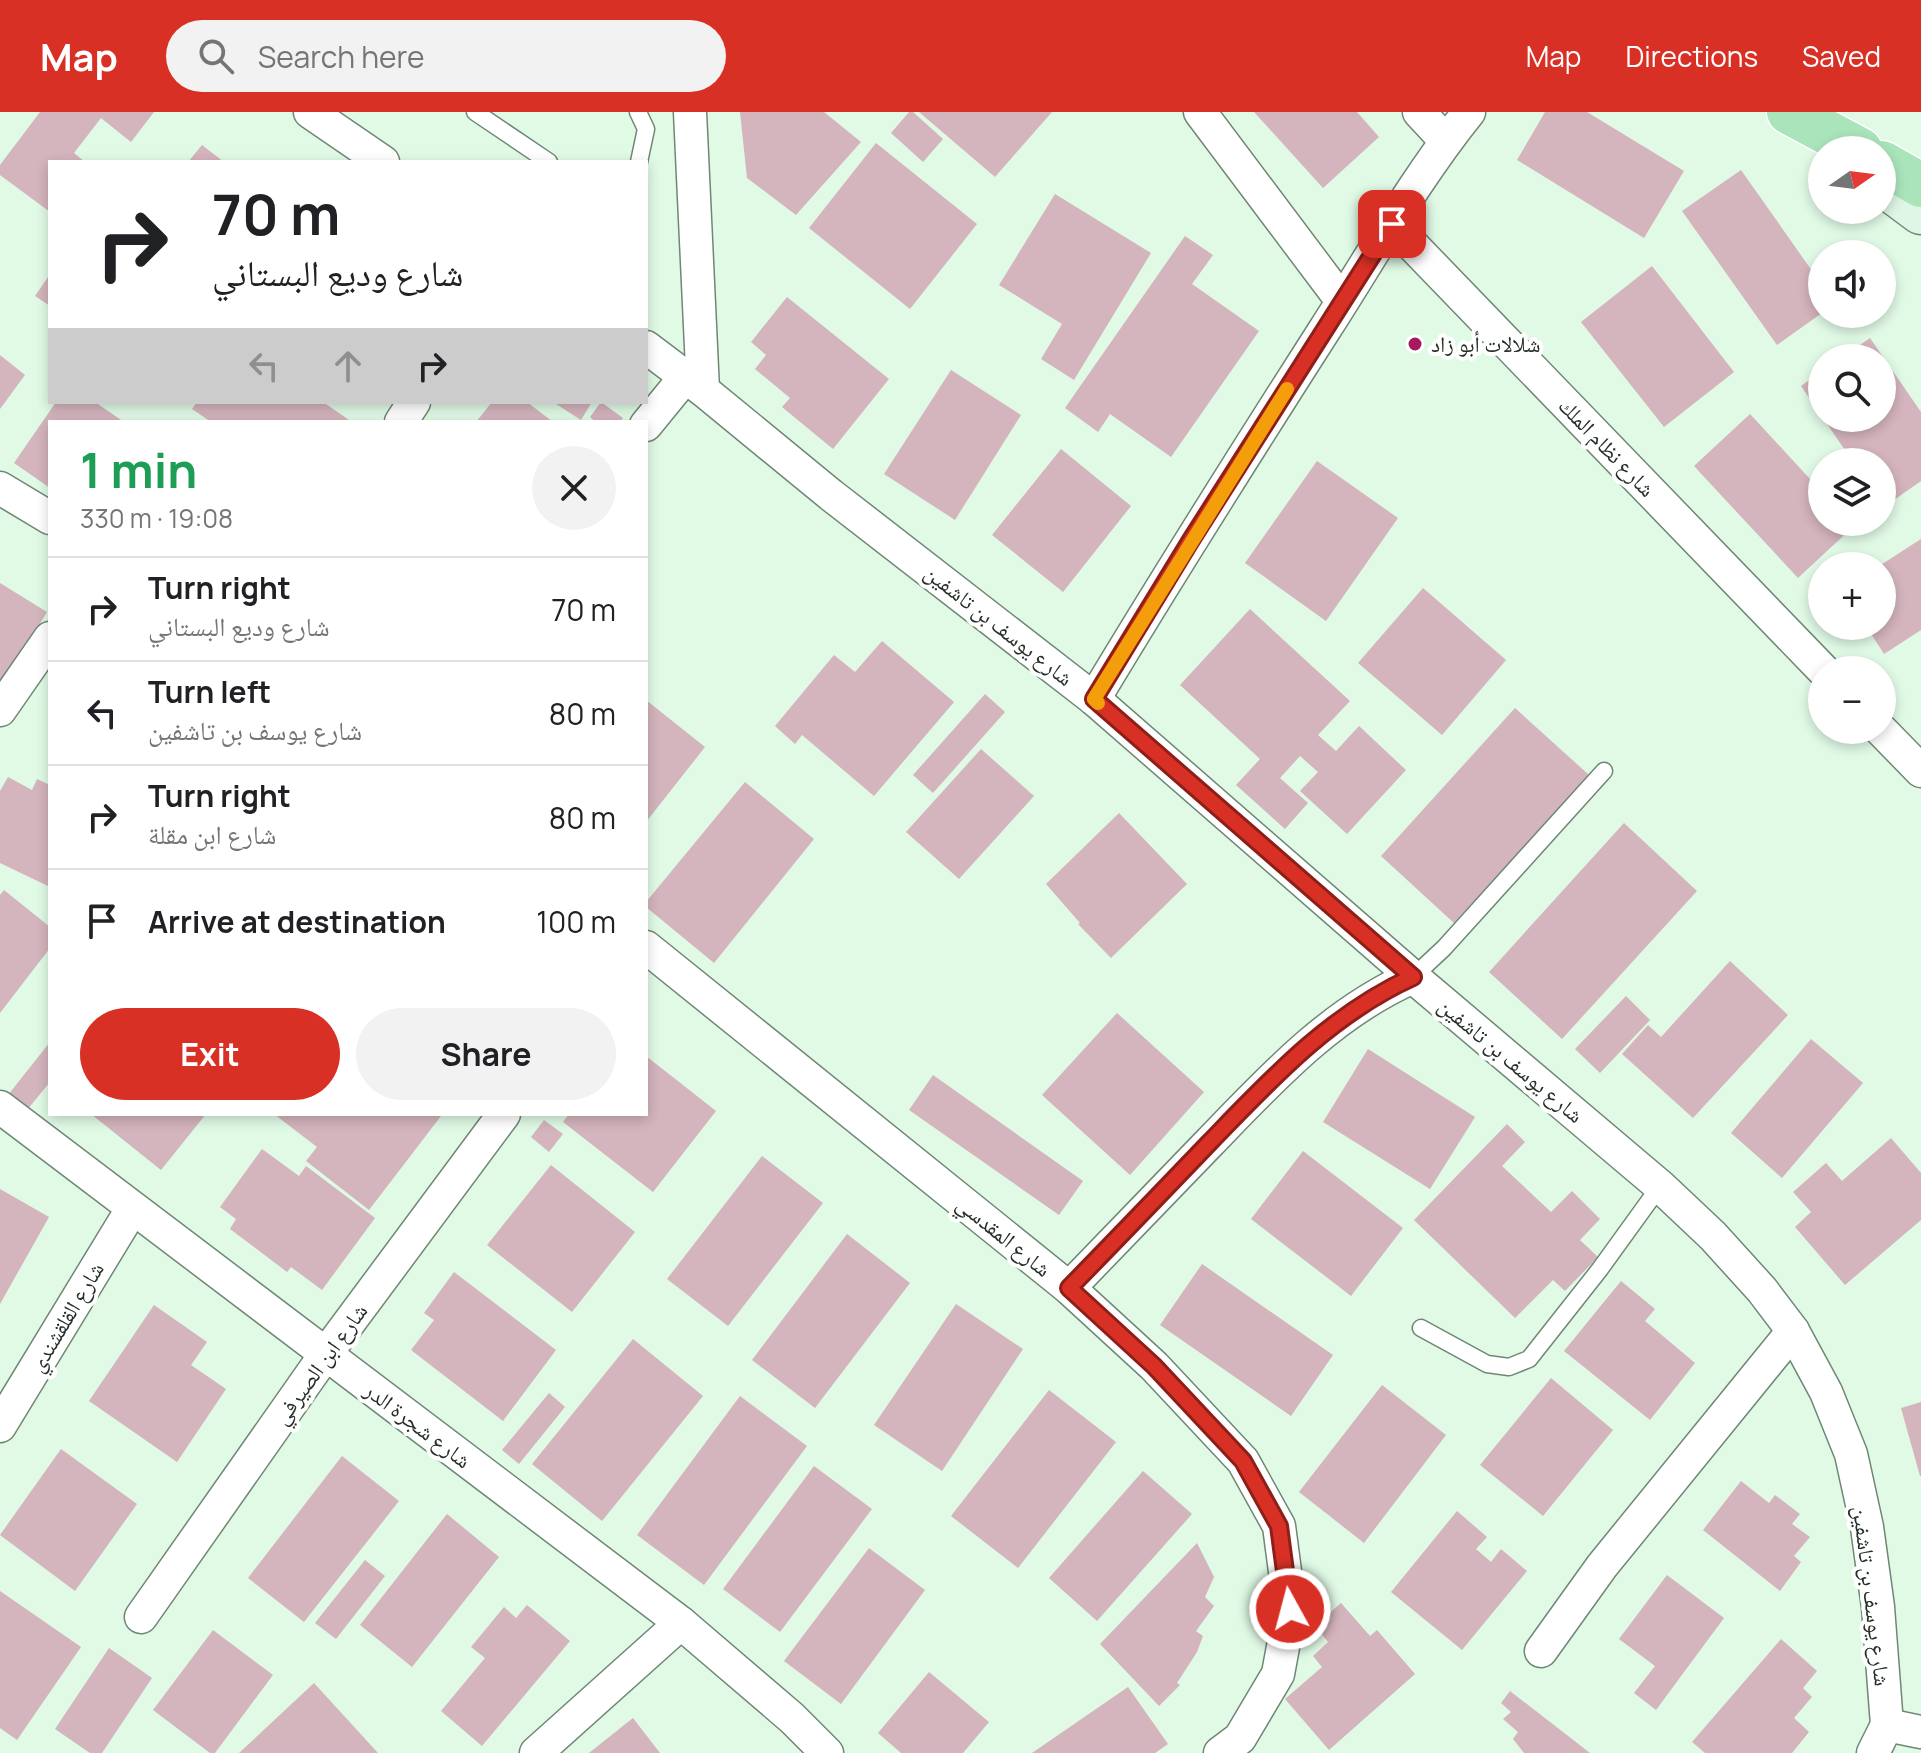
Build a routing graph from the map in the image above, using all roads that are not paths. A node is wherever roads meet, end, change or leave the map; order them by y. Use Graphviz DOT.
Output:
graph roads {
  1 [pos="475,112"];
  2 [pos="638,112"];
  3 [pos="690,112"];
  4 [pos="1200,112"];
  5 [pos="1419,112"];
  6 [pos="1469,112"];
  7 [pos="315,113"];
  8 [pos="1446,141"];
  9 [pos="380,160"];
  10 [pos="546,160"];
  11 [pos="639,160"];
  12 [pos="1896,171"];
  13 [pos="1921,185"];
  14 [pos="1896,193"];
  15 [pos="1921,212"];
  16 [pos="1392,224"];
  17 [pos="1342,301"];
  18 [pos="648,348"];
  19 [pos="694,383"];
  20 [pos="648,423"];
  21 [pos="0,488"];
  22 [pos="48,517"];
  23 [pos="48,641"];
  24 [pos="1809,656"];
  25 [pos="1094,699"];
  26 [pos="0,710"];
  27 [pos="1895,744"];
  28 [pos="1604,771"];
  29 [pos="1921,771"];
  30 [pos="648,949"];
  31 [pos="1413,977"];
  32 [pos="0,1107"];
  33 [pos="503,1116"];
  34 [pos="1660,1186"];
  35 [pos="132,1209"];
  36 [pos="1069,1288"];
  37 [pos="1421,1328"];
  38 [pos="1793,1331"];
  39 [pos="325,1355"];
  40 [pos="0,1426"];
  41 [pos="141,1617"];
  42 [pos="681,1623"];
  43 [pos="1541,1651"];
  44 [pos="1921,1732"];
  45 [pos="1880,1739"];
  46 [pos="536,1753"];
  47 [pos="827,1753"];
  48 [pos="1220,1753"];
  1 -- 10 [label="lane"];
  2 -- 11 [label="lane"];
  3 -- 19 [label="street"];
  4 -- 17 [label="street"];
  5 -- 8 [label="street"];
  6 -- 8 [label="street"];
  7 -- 9 [label="street"];
  8 -- 16 [label="street"];
  12 -- 13 [label="highway"];
  14 -- 15 [label="main road"];
  16 -- 17 [label="street"];
  16 -- 24 [label="street, شارع نظام الملك"];
  17 -- 25 [label="street"];
  18 -- 19 [label="street, شارع يوسف بن تاشفين"];
  19 -- 20 [label="street"];
  19 -- 25 [label="street, شارع يوسف بن تاشفين"];
  21 -- 22 [label="street"];
  23 -- 26 [label="street"];
  25 -- 31 [label="street, شارع يوسف بن تاشفين"];
  27 -- 29 [label="street"];
  28 -- 31 [label="lane"];
  30 -- 36 [label="street, شارع المقدسي"];
  31 -- 34 [label="street, شارع يوسف بن تاشفين"];
  31 -- 36 [label="street"];
  32 -- 35 [label="street, شارع شجرة الدر"];
  33 -- 39 [label="street, شارع ابن الصيرفي"];
  34 -- 37 [label="lane"];
  34 -- 38 [label="street, شارع يوسف بن تاشفين"];
  35 -- 39 [label="street, شارع شجرة الدر"];
  35 -- 40 [label="street, شارع القلقشندي"];
  36 -- 48 [label="street, شارع المقدسي"];
  38 -- 43 [label="street"];
  38 -- 45 [label="street, شارع يوسف بن تاشفين"];
  39 -- 41 [label="street, شارع ابن الصيرفي"];
  39 -- 42 [label="street, شارع شجرة الدر"];
  42 -- 46 [label="street"];
  42 -- 47 [label="street, شارع شجرة الدر"];
  44 -- 45 [label="street"];
}
